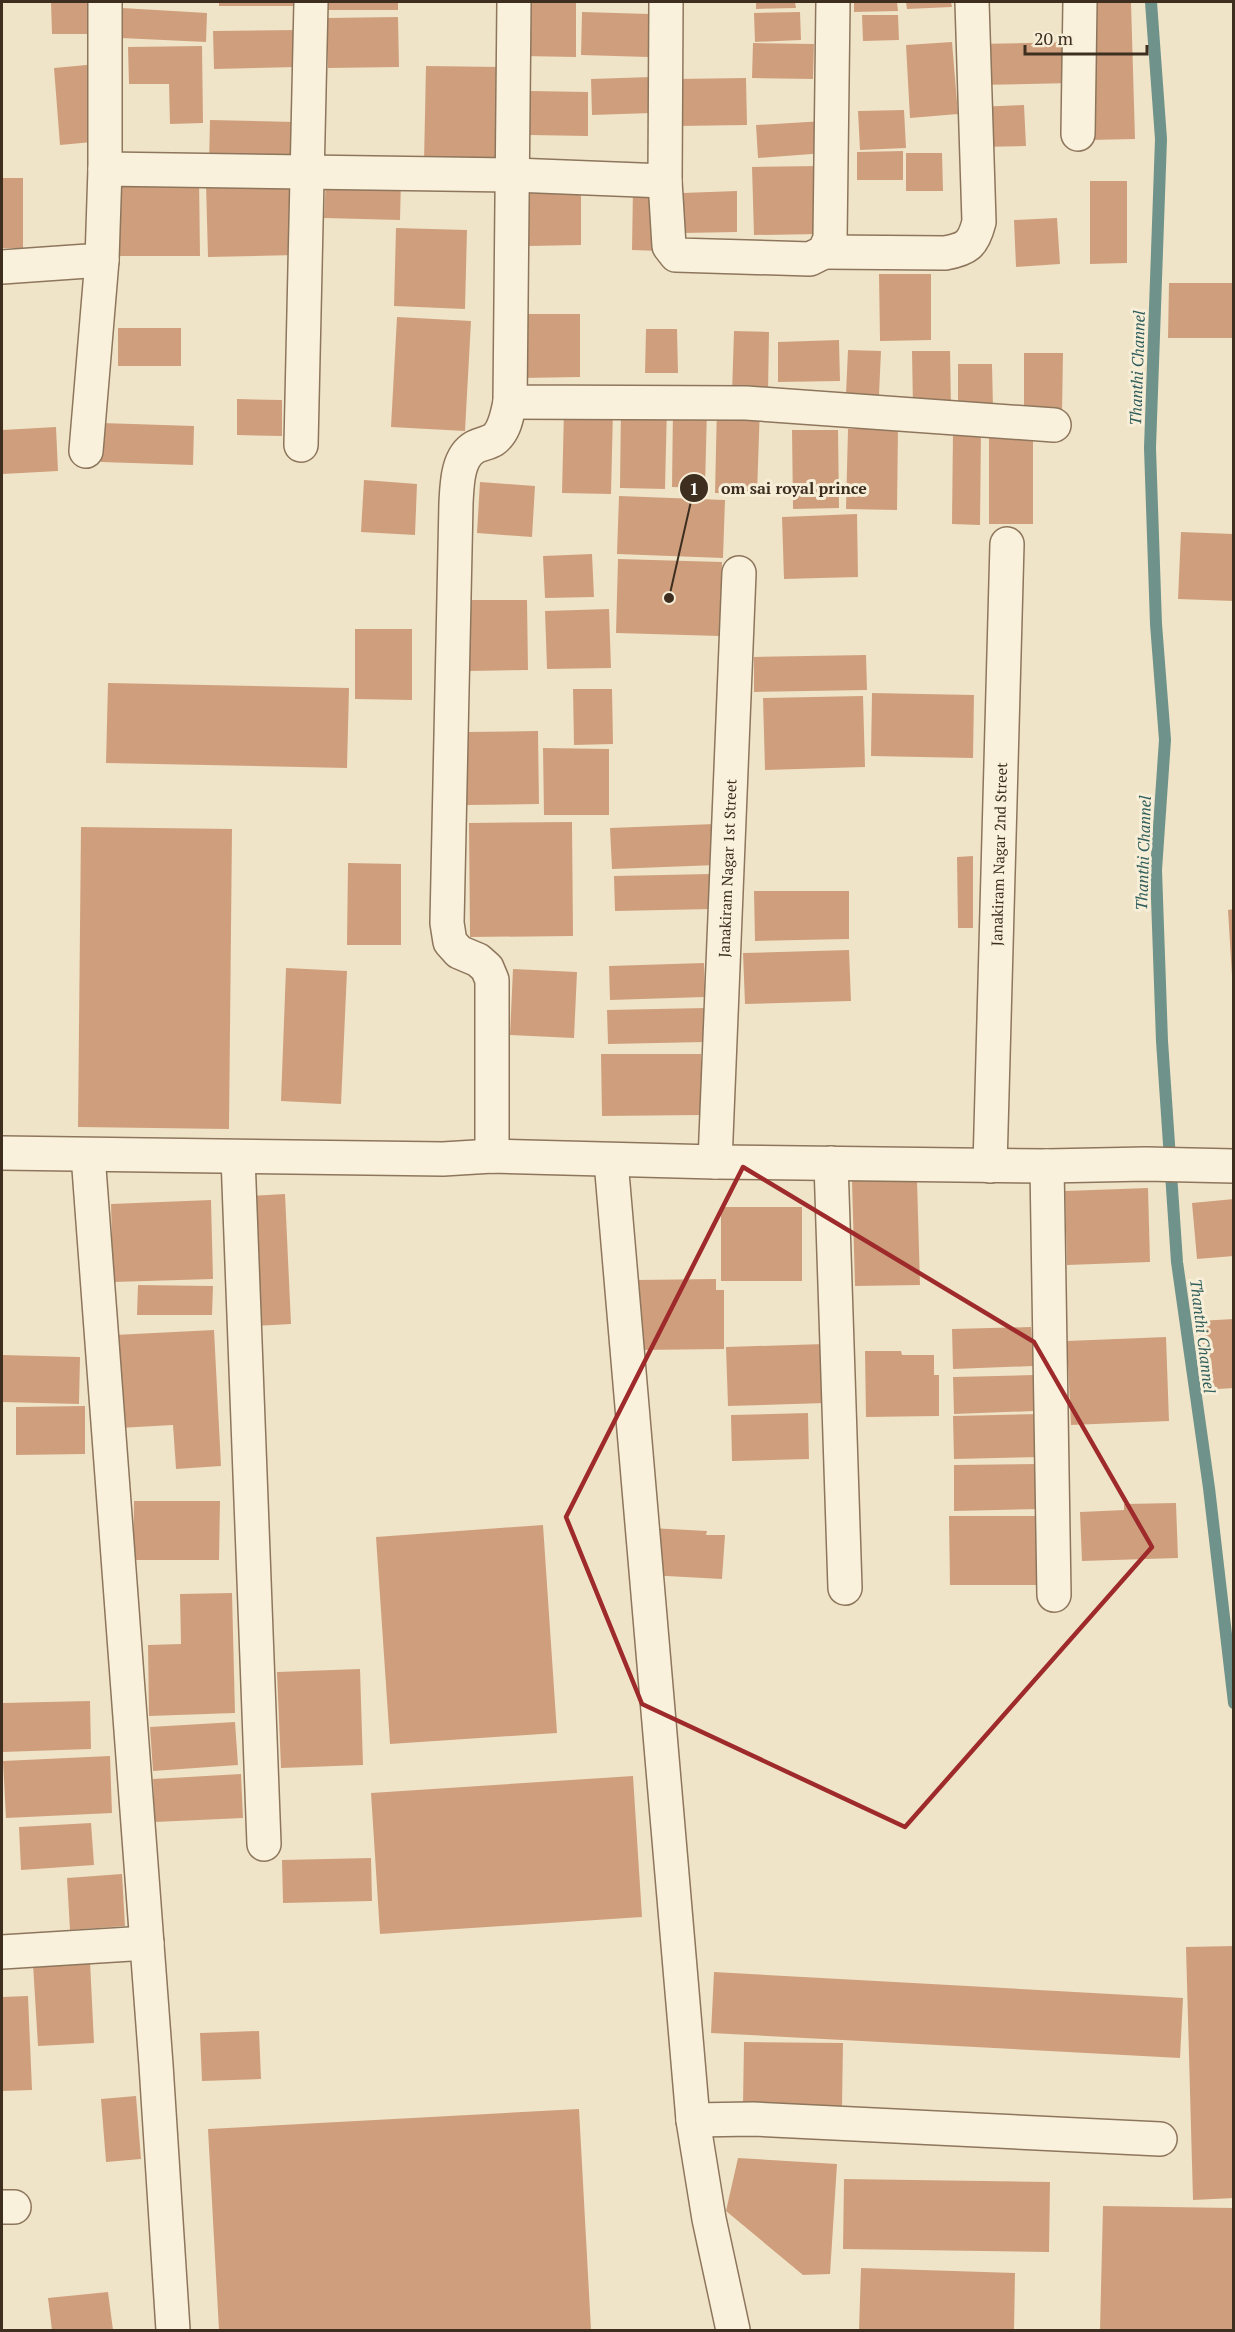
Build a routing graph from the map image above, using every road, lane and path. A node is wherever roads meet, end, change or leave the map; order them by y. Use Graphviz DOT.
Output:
graph roads {
  1 [pos="105,2"];
  2 [pos="311,2"];
  3 [pos="514,2"];
  4 [pos="666,2"];
  5 [pos="833,2"];
  6 [pos="972,2"];
  7 [pos="1080,2"];
  8 [pos="1078,134"];
  9 [pos="105,169"];
  10 [pos="307,172"];
  11 [pos="514,175"];
  12 [pos="665,181"];
  13 [pos="824,252"];
  14 [pos="102,260"];
  15 [pos="2,267"];
  16 [pos="510,402"];
  17 [pos="1053,425"];
  18 [pos="301,445"];
  19 [pos="86,451"];
  20 [pos="1007,544"];
  21 [pos="739,573"];
  22 [pos="2,1153"];
  23 [pos="87,1155"];
  24 [pos="492,1156"];
  25 [pos="238,1157"];
  26 [pos="611,1161"];
  27 [pos="715,1162"];
  28 [pos="831,1163"];
  29 [pos="990,1166"];
  30 [pos="1047,1166"];
  31 [pos="1233,1166"];
  32 [pos="845,1588"];
  33 [pos="1054,1595"];
  34 [pos="264,1844"];
  35 [pos="147,1943"];
  36 [pos="2,1952"];
  37 [pos="693,2120"];
  38 [pos="1160,2139"];
  39 [pos="173,2331"];
  40 [pos="733,2331"];
  1 -- 9 [label="street"];
  2 -- 10 [label="street"];
  3 -- 11 [label="street"];
  4 -- 12 [label="street"];
  5 -- 13 [label="street"];
  6 -- 13 [label="street"];
  7 -- 8 [label="street"];
  9 -- 10 [label="street"];
  9 -- 14 [label="street"];
  10 -- 11 [label="street"];
  10 -- 18 [label="street"];
  11 -- 12 [label="street"];
  11 -- 16 [label="street"];
  12 -- 13 [label="street"];
  14 -- 15 [label="street"];
  14 -- 19 [label="street"];
  16 -- 17 [label="street"];
  16 -- 24 [label="street"];
  20 -- 29 [label="street, Janakiram Nagar 2nd Street"];
  21 -- 27 [label="street, Janakiram Nagar 1st Street"];
  22 -- 23 [label="street"];
  23 -- 25 [label="street"];
  23 -- 35 [label="street"];
  24 -- 25 [label="street"];
  24 -- 26 [label="street"];
  25 -- 34 [label="street"];
  26 -- 27 [label="street"];
  26 -- 37 [label="street"];
  27 -- 28 [label="street"];
  28 -- 29 [label="street"];
  28 -- 32 [label="street"];
  29 -- 30 [label="street"];
  30 -- 31 [label="street"];
  30 -- 33 [label="street"];
  35 -- 36 [label="street"];
  35 -- 39 [label="street"];
  37 -- 38 [label="street"];
  37 -- 40 [label="street"];
}
